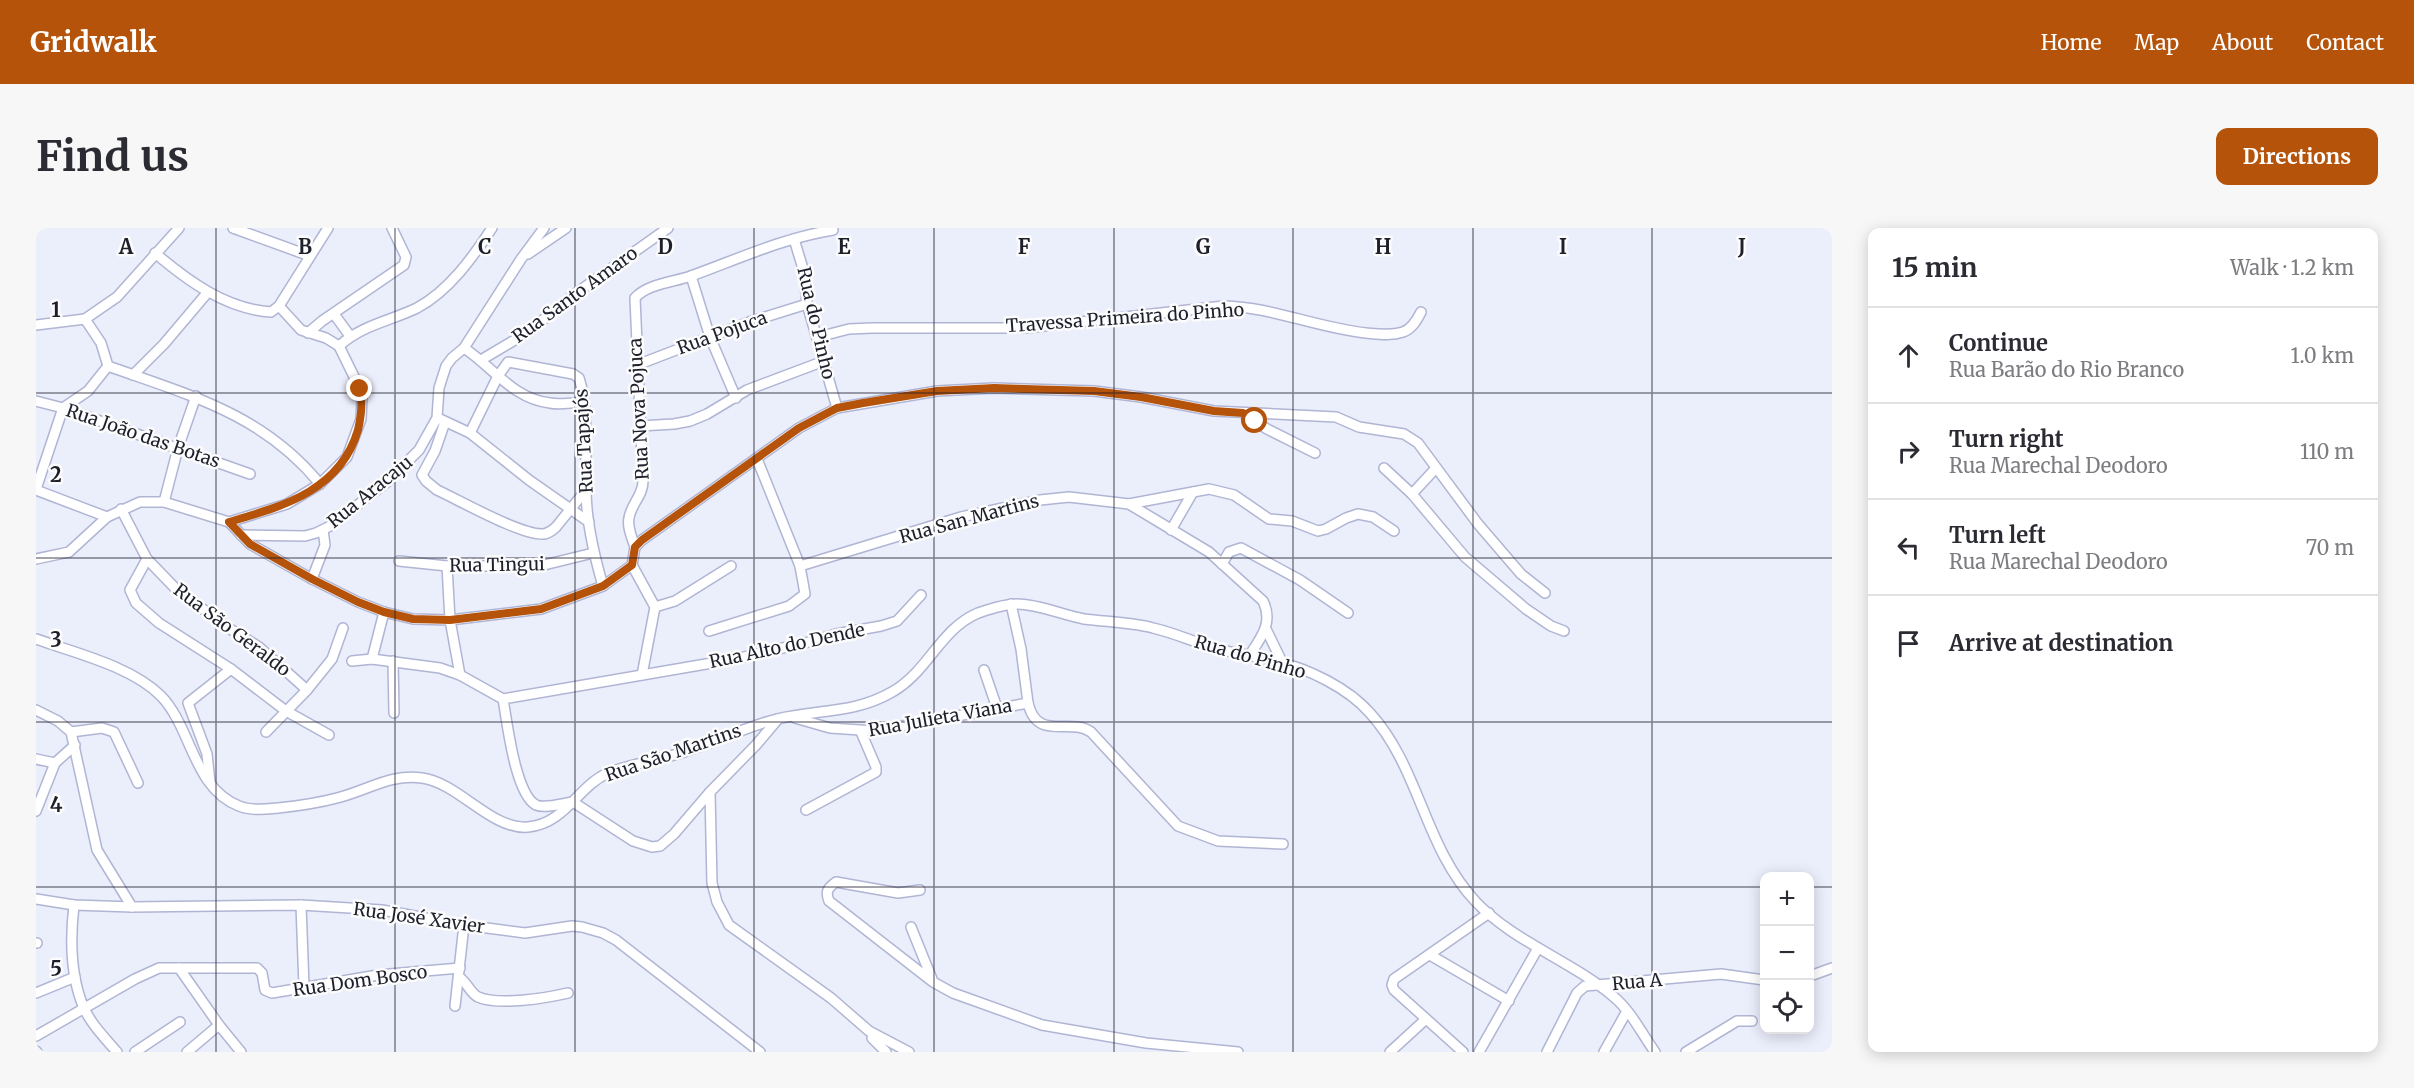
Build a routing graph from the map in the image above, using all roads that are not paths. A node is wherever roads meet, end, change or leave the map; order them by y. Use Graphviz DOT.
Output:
graph roads {
  1 [pos="179,228"];
  2 [pos="235,228"];
  3 [pos="328,228"];
  4 [pos="392,228"];
  5 [pos="492,228"];
  6 [pos="544,228"];
  7 [pos="566,228"];
  8 [pos="668,228"];
  9 [pos="833,230"];
  10 [pos="794,239"];
  11 [pos="155,253"];
  12 [pos="310,255"];
  13 [pos="521,259"];
  14 [pos="691,276"];
  15 [pos="208,292"];
  16 [pos="807,304"];
  17 [pos="279,306"];
  18 [pos="1421,312"];
  19 [pos="334,314"];
  20 [pos="85,319"];
  21 [pos="37,323"];
  22 [pos="308,333"];
  23 [pos="350,336"];
  24 [pos="710,336"];
  25 [pos="818,337"];
  26 [pos="339,346"];
  27 [pos="464,348"];
  28 [pos="481,360"];
  29 [pos="824,361"];
  30 [pos="637,365"];
  31 [pos="108,366"];
  32 [pos="134,375"];
  33 [pos="498,376"];
  34 [pos="196,396"];
  35 [pos="736,398"];
  36 [pos="36,400"];
  37 [pos="583,402"];
  38 [pos="63,408"];
  39 [pos="837,408"];
  40 [pos="1243,413"];
  41 [pos="441,420"];
  42 [pos="640,426"];
  43 [pos="470,433"];
  44 [pos="178,448"];
  45 [pos="1315,453"];
  46 [pos="757,459"];
  47 [pos="1384,468"];
  48 [pos="1436,468"];
  49 [pos="250,474"];
  50 [pos="320,484"];
  51 [pos="36,489"];
  52 [pos="586,490"];
  53 [pos="1193,492"];
  54 [pos="1412,494"];
  55 [pos="164,502"];
  56 [pos="1129,504"];
  57 [pos="121,509"];
  58 [pos="570,510"];
  59 [pos="107,517"];
  60 [pos="229,522"];
  61 [pos="589,522"];
  62 [pos="323,530"];
  63 [pos="1171,530"];
  64 [pos="1394,531"];
  65 [pos="241,535"];
  66 [pos="635,547"];
  67 [pos="593,553"];
  68 [pos="36,559"];
  69 [pos="147,559"];
  70 [pos="399,561"];
  71 [pos="1222,564"];
  72 [pos="632,565"];
  73 [pos="447,566"];
  74 [pos="731,566"];
  75 [pos="800,566"];
  76 [pos="312,579"];
  77 [pos="603,586"];
  78 [pos="1545,593"];
  79 [pos="921,595"];
  80 [pos="1011,604"];
  81 [pos="655,608"];
  82 [pos="384,612"];
  83 [pos="1348,613"];
  84 [pos="450,620"];
  85 [pos="343,628"];
  86 [pos="1266,629"];
  87 [pos="709,631"];
  88 [pos="1564,631"];
  89 [pos="36,639"];
  90 [pos="1249,656"];
  91 [pos="372,659"];
  92 [pos="352,661"];
  93 [pos="393,662"];
  94 [pos="1282,662"];
  95 [pos="231,669"];
  96 [pos="984,670"];
  97 [pos="460,675"];
  98 [pos="642,675"];
  99 [pos="308,690"];
  100 [pos="504,699"];
  101 [pos="1028,703"];
  102 [pos="997,708"];
  103 [pos="36,710"];
  104 [pos="286,711"];
  105 [pos="394,713"];
  106 [pos="790,716"];
  107 [pos="778,718"];
  108 [pos="71,732"];
  109 [pos="266,732"];
  110 [pos="861,732"];
  111 [pos="329,735"];
  112 [pos="75,745"];
  113 [pos="36,759"];
  114 [pos="55,763"];
  115 [pos="138,783"];
  116 [pos="210,784"];
  117 [pos="710,792"];
  118 [pos="573,802"];
  119 [pos="806,810"];
  120 [pos="36,812"];
  121 [pos="1283,844"];
  122 [pos="920,890"];
  123 [pos="36,899"];
  124 [pos="74,905"];
  125 [pos="301,905"];
  126 [pos="132,907"];
  127 [pos="1488,913"];
  128 [pos="464,925"];
  129 [pos="911,927"];
  130 [pos="1538,948"];
  131 [pos="1430,955"];
  132 [pos="1832,968"];
  133 [pos="179,969"];
  134 [pos="459,973"];
  135 [pos="1814,974"];
  136 [pos="75,976"];
  137 [pos="1760,979"];
  138 [pos="933,982"];
  139 [pos="1594,984"];
  140 [pos="304,987"];
  141 [pos="36,993"];
  142 [pos="568,993"];
  143 [pos="1509,1001"];
  144 [pos="455,1006"];
  145 [pos="84,1008"];
  146 [pos="1627,1011"];
  147 [pos="1426,1019"];
  148 [pos="1752,1021"];
  149 [pos="180,1022"];
  150 [pos="219,1025"];
  151 [pos="865,1030"];
  152 [pos="36,1036"];
  153 [pos="117,1052"];
  154 [pos="135,1052"];
  155 [pos="187,1052"];
  156 [pos="241,1052"];
  157 [pos="760,1052"];
  158 [pos="876,1052"];
  159 [pos="886,1052"];
  160 [pos="909,1052"];
  161 [pos="1238,1052"];
  162 [pos="1390,1052"];
  163 [pos="1463,1052"];
  164 [pos="1479,1052"];
  165 [pos="1547,1052"];
  166 [pos="1604,1052"];
  167 [pos="1655,1052"];
  168 [pos="1686,1052"];
  1 -- 11 [label="street"];
  2 -- 12 [label="street"];
  3 -- 12 [label="street"];
  4 -- 19 [label="street"];
  5 -- 23 [label="street"];
  6 -- 13 [label="street, Rua Aracaju"];
  7 -- 13 [label="street"];
  8 -- 28 [label="street, Rua Santo Amaro"];
  9 -- 10 [label="street"];
  10 -- 14 [label="street"];
  10 -- 16 [label="street, Rua do Pinho"];
  11 -- 15 [label="street"];
  11 -- 20 [label="street"];
  12 -- 17 [label="street"];
  13 -- 27 [label="street, Rua Aracaju"];
  14 -- 24 [label="street"];
  14 -- 30 [label="street, Rua Nova Pojuca"];
  15 -- 17 [label="street"];
  15 -- 32 [label="street"];
  16 -- 24 [label="street, Rua Pojuca"];
  16 -- 25 [label="street, Rua do Pinho"];
  17 -- 22 [label="street"];
  18 -- 25 [label="street, Travessa Primeira do Pinho"];
  19 -- 22 [label="street"];
  19 -- 23 [label="street"];
  20 -- 21 [label="street"];
  20 -- 31 [label="street"];
  22 -- 26 [label="street"];
  23 -- 26 [label="street"];
  24 -- 30 [label="street, Rua Pojuca"];
  24 -- 35 [label="street"];
  25 -- 29 [label="street, Rua do Pinho"];
  26 -- 50 [label="street"];
  27 -- 28 [label="street"];
  27 -- 41 [label="street, Rua Aracaju"];
  28 -- 33 [label="street"];
  29 -- 35 [label="street"];
  29 -- 39 [label="street, Rua do Pinho"];
  30 -- 42 [label="street, Rua Nova Pojuca"];
  31 -- 32 [label="street"];
  31 -- 38 [label="street"];
  32 -- 34 [label="street"];
  33 -- 37 [label="street"];
  33 -- 37 [label="street, Rua Tapajós"];
  33 -- 43 [label="street"];
  34 -- 44 [label="street"];
  34 -- 50 [label="street"];
  35 -- 42 [label="street"];
  36 -- 38 [label="street, Rua João das Botas"];
  37 -- 52 [label="street, Rua Tapajós"];
  38 -- 44 [label="street, Rua João das Botas"];
  38 -- 51 [label="street"];
  39 -- 40 [label="street"];
  39 -- 46 [label="street"];
  40 -- 45 [label="street"];
  40 -- 48 [label="street"];
  41 -- 43 [label="street"];
  41 -- 58 [label="street"];
  41 -- 62 [label="street, Rua Aracaju"];
  42 -- 66 [label="street, Rua Nova Pojuca"];
  43 -- 58 [label="street"];
  44 -- 49 [label="street, Rua João das Botas"];
  44 -- 55 [label="street"];
  46 -- 66 [label="street"];
  46 -- 75 [label="street"];
  47 -- 54 [label="street"];
  48 -- 54 [label="street"];
  48 -- 78 [label="street"];
  50 -- 60 [label="street"];
  51 -- 59 [label="street"];
  52 -- 58 [label="street"];
  52 -- 61 [label="street, Rua Tapajós"];
  53 -- 56 [label="street"];
  53 -- 63 [label="street"];
  53 -- 64 [label="street"];
  54 -- 88 [label="street"];
  55 -- 57 [label="street"];
  55 -- 60 [label="street"];
  56 -- 63 [label="street, Rua San Martins"];
  56 -- 75 [label="street, Rua San Martins"];
  57 -- 59 [label="street"];
  57 -- 69 [label="street, Rua São Geraldo"];
  58 -- 61 [label="street"];
  59 -- 68 [label="street"];
  60 -- 65 [label="street"];
  61 -- 67 [label="street, Rua Tapajós"];
  62 -- 65 [label="street, Rua Aracaju"];
  62 -- 76 [label="street"];
  63 -- 71 [label="street, Rua San Martins"];
  65 -- 76 [label="street"];
  66 -- 72 [label="street"];
  67 -- 73 [label="street, Rua Tingui"];
  67 -- 77 [label="street, Rua Tapajós"];
  69 -- 95 [label="street"];
  69 -- 99 [label="street, Rua São Geraldo"];
  70 -- 73 [label="street, Rua Tingui"];
  71 -- 83 [label="street"];
  71 -- 86 [label="street, Rua San Martins"];
  72 -- 77 [label="street"];
  72 -- 81 [label="street"];
  73 -- 84 [label="street"];
  74 -- 81 [label="street"];
  75 -- 87 [label="street"];
  76 -- 82 [label="street"];
  77 -- 84 [label="street"];
  79 -- 98 [label="street, Rua Alto do Dende"];
  80 -- 90 [label="street, Rua do Pinho"];
  80 -- 101 [label="street, Rua Julieta Viana"];
  80 -- 106 [label="street, Rua do Pinho"];
  81 -- 98 [label="street"];
  82 -- 84 [label="street"];
  82 -- 91 [label="street"];
  84 -- 97 [label="street"];
  85 -- 99 [label="street"];
  86 -- 90 [label="street"];
  86 -- 94 [label="street, Rua San Martins"];
  89 -- 116 [label="street"];
  90 -- 94 [label="street, Rua do Pinho"];
  91 -- 92 [label="street"];
  91 -- 93 [label="street"];
  93 -- 97 [label="street"];
  93 -- 105 [label="street"];
  94 -- 127 [label="street, Rua do Pinho"];
  95 -- 104 [label="street"];
  95 -- 116 [label="street"];
  96 -- 102 [label="street"];
  97 -- 100 [label="street"];
  98 -- 100 [label="street, Rua Alto do Dende"];
  99 -- 104 [label="street"];
  100 -- 118 [label="street"];
  101 -- 102 [label="street, Rua Julieta Viana"];
  101 -- 121 [label="street"];
  102 -- 110 [label="street, Rua Julieta Viana"];
  103 -- 108 [label="street"];
  104 -- 109 [label="street"];
  104 -- 111 [label="street"];
  106 -- 107 [label="street, Rua do Pinho"];
  106 -- 110 [label="street, Rua Julieta Viana"];
  107 -- 117 [label="street, Rua São Martins"];
  107 -- 118 [label="street, Rua São Martins"];
  108 -- 112 [label="street"];
  108 -- 115 [label="street"];
  110 -- 119 [label="street"];
  112 -- 114 [label="street"];
  112 -- 126 [label="street"];
  113 -- 114 [label="street"];
  114 -- 120 [label="street"];
  116 -- 118 [label="street, Rua São Martins"];
  117 -- 118 [label="street, Rua São Martins"];
  117 -- 151 [label="street"];
  122 -- 138 [label="street"];
  123 -- 124 [label="street, Rua José Xavier"];
  124 -- 126 [label="street, Rua José Xavier"];
  124 -- 136 [label="street"];
  125 -- 126 [label="street, Rua José Xavier"];
  125 -- 128 [label="street, Rua José Xavier"];
  125 -- 140 [label="street"];
  127 -- 130 [label="street, Rua do Pinho"];
  127 -- 131 [label="street"];
  128 -- 134 [label="street"];
  128 -- 157 [label="street, Rua José Xavier"];
  129 -- 138 [label="street"];
  130 -- 139 [label="street, Rua do Pinho"];
  130 -- 143 [label="street"];
  131 -- 143 [label="street"];
  131 -- 147 [label="street"];
  132 -- 135 [label="street"];
  133 -- 140 [label="street, Rua Dom Bosco"];
  133 -- 145 [label="street"];
  133 -- 150 [label="street"];
  134 -- 140 [label="street, Rua Dom Bosco"];
  134 -- 142 [label="street"];
  134 -- 144 [label="street"];
  136 -- 141 [label="street"];
  136 -- 145 [label="street"];
  137 -- 139 [label="street, Rua A"];
  138 -- 161 [label="street"];
  139 -- 146 [label="street, Rua do Pinho"];
  139 -- 165 [label="street, Rua A"];
  143 -- 164 [label="street"];
  145 -- 152 [label="street"];
  145 -- 153 [label="street"];
  146 -- 166 [label="street"];
  146 -- 167 [label="street, Rua do Pinho"];
  147 -- 162 [label="street"];
  147 -- 163 [label="street"];
  148 -- 168 [label="street"];
  149 -- 154 [label="street"];
  150 -- 155 [label="street"];
  150 -- 156 [label="street"];
  151 -- 158 [label="street"];
  151 -- 159 [label="street"];
  151 -- 160 [label="street"];
}
